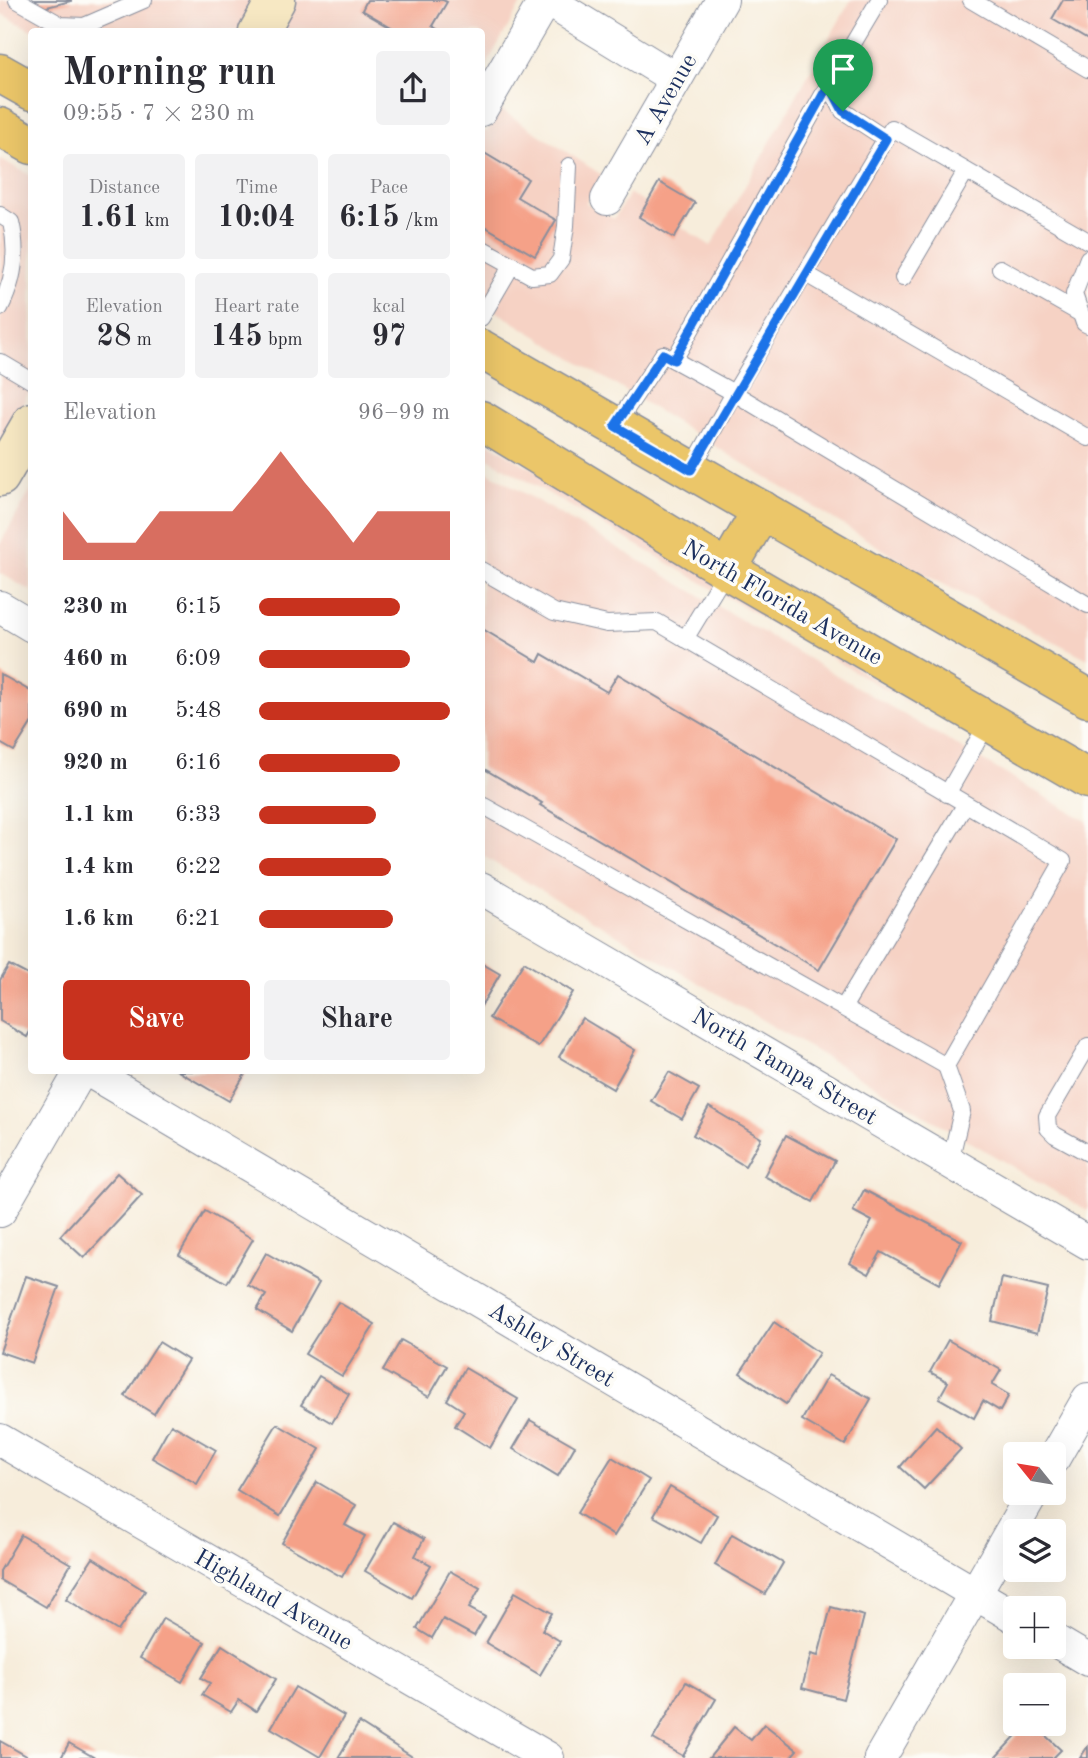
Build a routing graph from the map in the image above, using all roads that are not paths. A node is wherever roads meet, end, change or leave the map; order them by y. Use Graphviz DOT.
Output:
graph roads {
  1 [pos="17,0"];
  2 [pos="144,0"];
  3 [pos="276,0"];
  4 [pos="546,0"];
  5 [pos="722,0"];
  6 [pos="879,0"];
  7 [pos="971,0"];
  8 [pos="260,28"];
  9 [pos="1088,69"];
  10 [pos="0,72"];
  11 [pos="676,79"];
  12 [pos="829,84"];
  13 [pos="28,89"];
  14 [pos="485,103"];
  15 [pos="0,127"];
  16 [pos="886,139"];
  17 [pos="28,143"];
  18 [pos="569,166"];
  19 [pos="966,170"];
  20 [pos="607,199"];
  21 [pos="0,215"];
  22 [pos="1088,241"];
  23 [pos="485,250"];
  24 [pos="1088,258"];
  25 [pos="512,265"];
  26 [pos="1000,268"];
  27 [pos="806,274"];
  28 [pos="903,278"];
  29 [pos="0,308"];
  30 [pos="485,311"];
  31 [pos="1084,320"];
  32 [pos="485,351"];
  33 [pos="674,360"];
  34 [pos="0,362"];
  35 [pos="28,378"];
  36 [pos="734,393"];
  37 [pos="485,422"];
  38 [pos="615,426"];
  39 [pos="28,429"];
  40 [pos="1088,438"];
  41 [pos="691,470"];
  42 [pos="0,477"];
  43 [pos="762,510"];
  44 [pos="727,570"];
  45 [pos="485,572"];
  46 [pos="1088,605"];
  47 [pos="0,607"];
  48 [pos="28,623"];
  49 [pos="685,639"];
  50 [pos="1088,698"];
  51 [pos="989,721"];
  52 [pos="1088,779"];
  53 [pos="947,794"];
  54 [pos="965,805"];
  55 [pos="485,807"];
  56 [pos="485,890"];
  57 [pos="843,1008"];
  58 [pos="1088,1046"];
  59 [pos="946,1066"];
  60 [pos="79,1074"];
  61 [pos="94,1074"];
  62 [pos="1088,1153"];
  63 [pos="950,1162"];
  64 [pos="0,1211"];
  65 [pos="1088,1243"];
  66 [pos="1088,1399"];
  67 [pos="0,1440"];
  68 [pos="1063,1442"];
  69 [pos="1027,1505"];
  70 [pos="975,1594"];
  71 [pos="1003,1611"];
  72 [pos="1066,1647"];
  73 [pos="1088,1660"];
  74 [pos="548,1758"];
  75 [pos="880,1758"];
  1 -- 2 [label="lane"];
  3 -- 8 [label="street"];
  4 -- 11 [label="street"];
  4 -- 14 [label="street"];
  5 -- 11 [label="street, A Avenue"];
  6 -- 12 [label="lane"];
  7 -- 9 [label="lane"];
  10 -- 13 [label="main road"];
  11 -- 20 [label="street, A Avenue"];
  12 -- 16 [label="lane"];
  12 -- 33 [label="lane"];
  15 -- 17 [label="main road"];
  16 -- 19 [label="lane"];
  16 -- 27 [label="lane"];
  18 -- 25 [label="lane"];
  19 -- 22 [label="lane"];
  19 -- 28 [label="lane"];
  21 -- 29 [label="lane"];
  23 -- 25 [label="lane"];
  24 -- 31 [label="lane"];
  25 -- 30 [label="lane"];
  26 -- 31 [label="lane"];
  27 -- 36 [label="lane"];
  27 -- 40 [label="lane"];
  32 -- 38 [label="main road"];
  33 -- 36 [label="lane"];
  33 -- 38 [label="lane"];
  34 -- 35 [label="lane"];
  36 -- 41 [label="lane"];
  36 -- 46 [label="lane"];
  37 -- 44 [label="main road, North Florida Avenue"];
  38 -- 41 [label="main road"];
  39 -- 42 [label="street"];
  41 -- 43 [label="main road"];
  43 -- 44 [label="main road"];
  43 -- 50 [label="main road"];
  44 -- 49 [label="lane"];
  44 -- 51 [label="main road, North Florida Avenue"];
  45 -- 49 [label="lane"];
  47 -- 48 [label="street"];
  49 -- 53 [label="lane"];
  51 -- 52 [label="main road, North Florida Avenue"];
  51 -- 53 [label="lane"];
  53 -- 54 [label="lane"];
  54 -- 57 [label="lane"];
  54 -- 59 [label="lane"];
  55 -- 57 [label="lane"];
  56 -- 63 [label="street, North Tampa Street"];
  57 -- 59 [label="lane"];
  58 -- 62 [label="lane"];
  59 -- 63 [label="lane"];
  60 -- 64 [label="street"];
  61 -- 70 [label="street, Ashley Street"];
  63 -- 65 [label="street, North Tampa Street"];
  66 -- 68 [label="street"];
  67 -- 74 [label="street, Highland Avenue"];
  69 -- 70 [label="street"];
  70 -- 71 [label="street, Ashley Street"];
  70 -- 75 [label="street"];
  72 -- 73 [label="street"];
}
